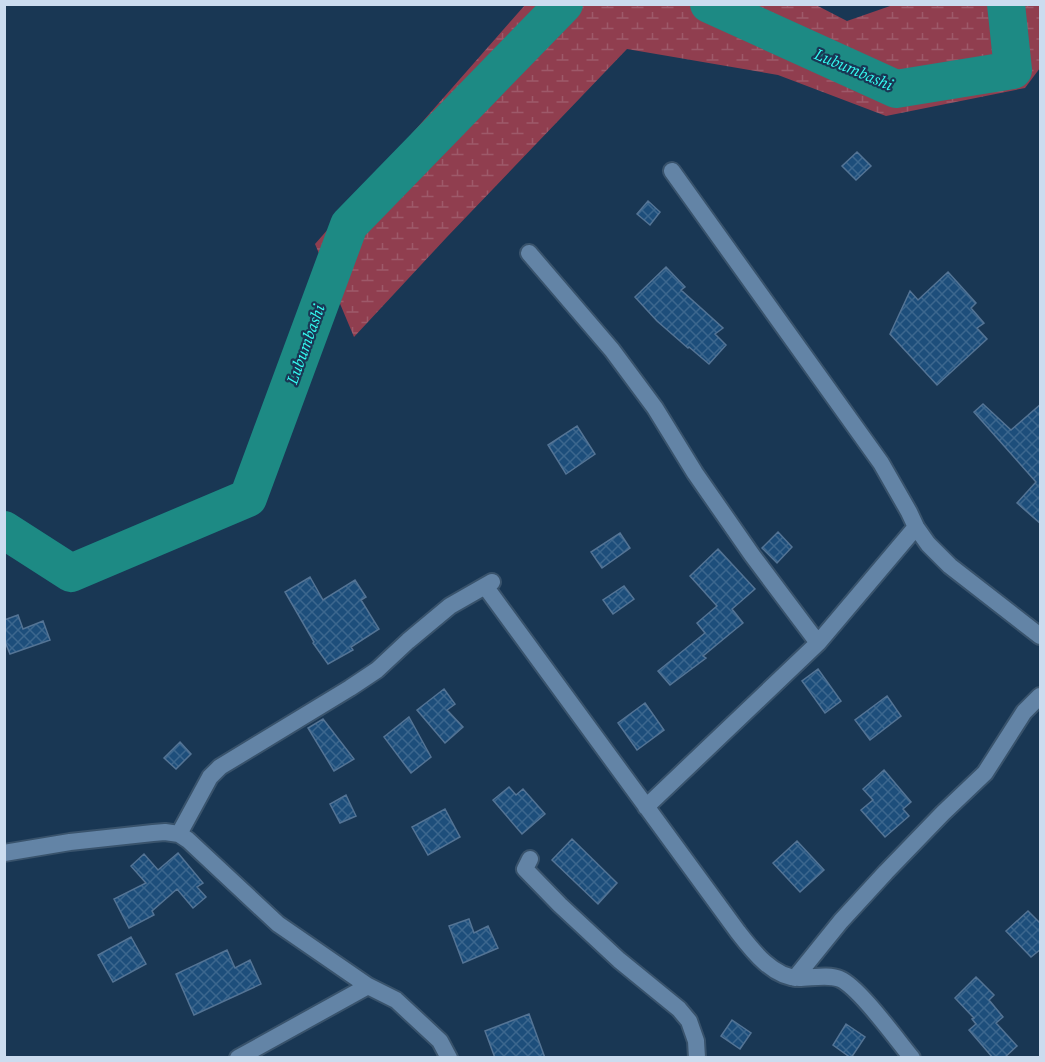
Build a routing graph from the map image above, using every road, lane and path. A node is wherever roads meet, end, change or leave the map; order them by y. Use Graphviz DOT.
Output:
graph roads {
  1 [pos="672,171"];
  2 [pos="529,253"];
  3 [pos="916,527"];
  4 [pos="1041,636"];
  5 [pos="818,643"];
  6 [pos="1041,696"];
  7 [pos="646,807"];
  8 [pos="179,834"];
  9 [pos="4,853"];
  10 [pos="530,859"];
  11 [pos="795,978"];
  12 [pos="368,986"];
  13 [pos="238,1058"];
  14 [pos="449,1058"];
  15 [pos="697,1058"];
  16 [pos="912,1058"];
  1 -- 3 [label="street"];
  2 -- 5 [label="street"];
  3 -- 4 [label="street"];
  3 -- 5 [label="street"];
  5 -- 7 [label="street"];
  6 -- 11 [label="street"];
  7 -- 8 [label="street"];
  7 -- 11 [label="street"];
  8 -- 9 [label="street"];
  8 -- 12 [label="street"];
  10 -- 15 [label="street"];
  11 -- 16 [label="street"];
  12 -- 13 [label="street"];
  12 -- 14 [label="street"];
}
